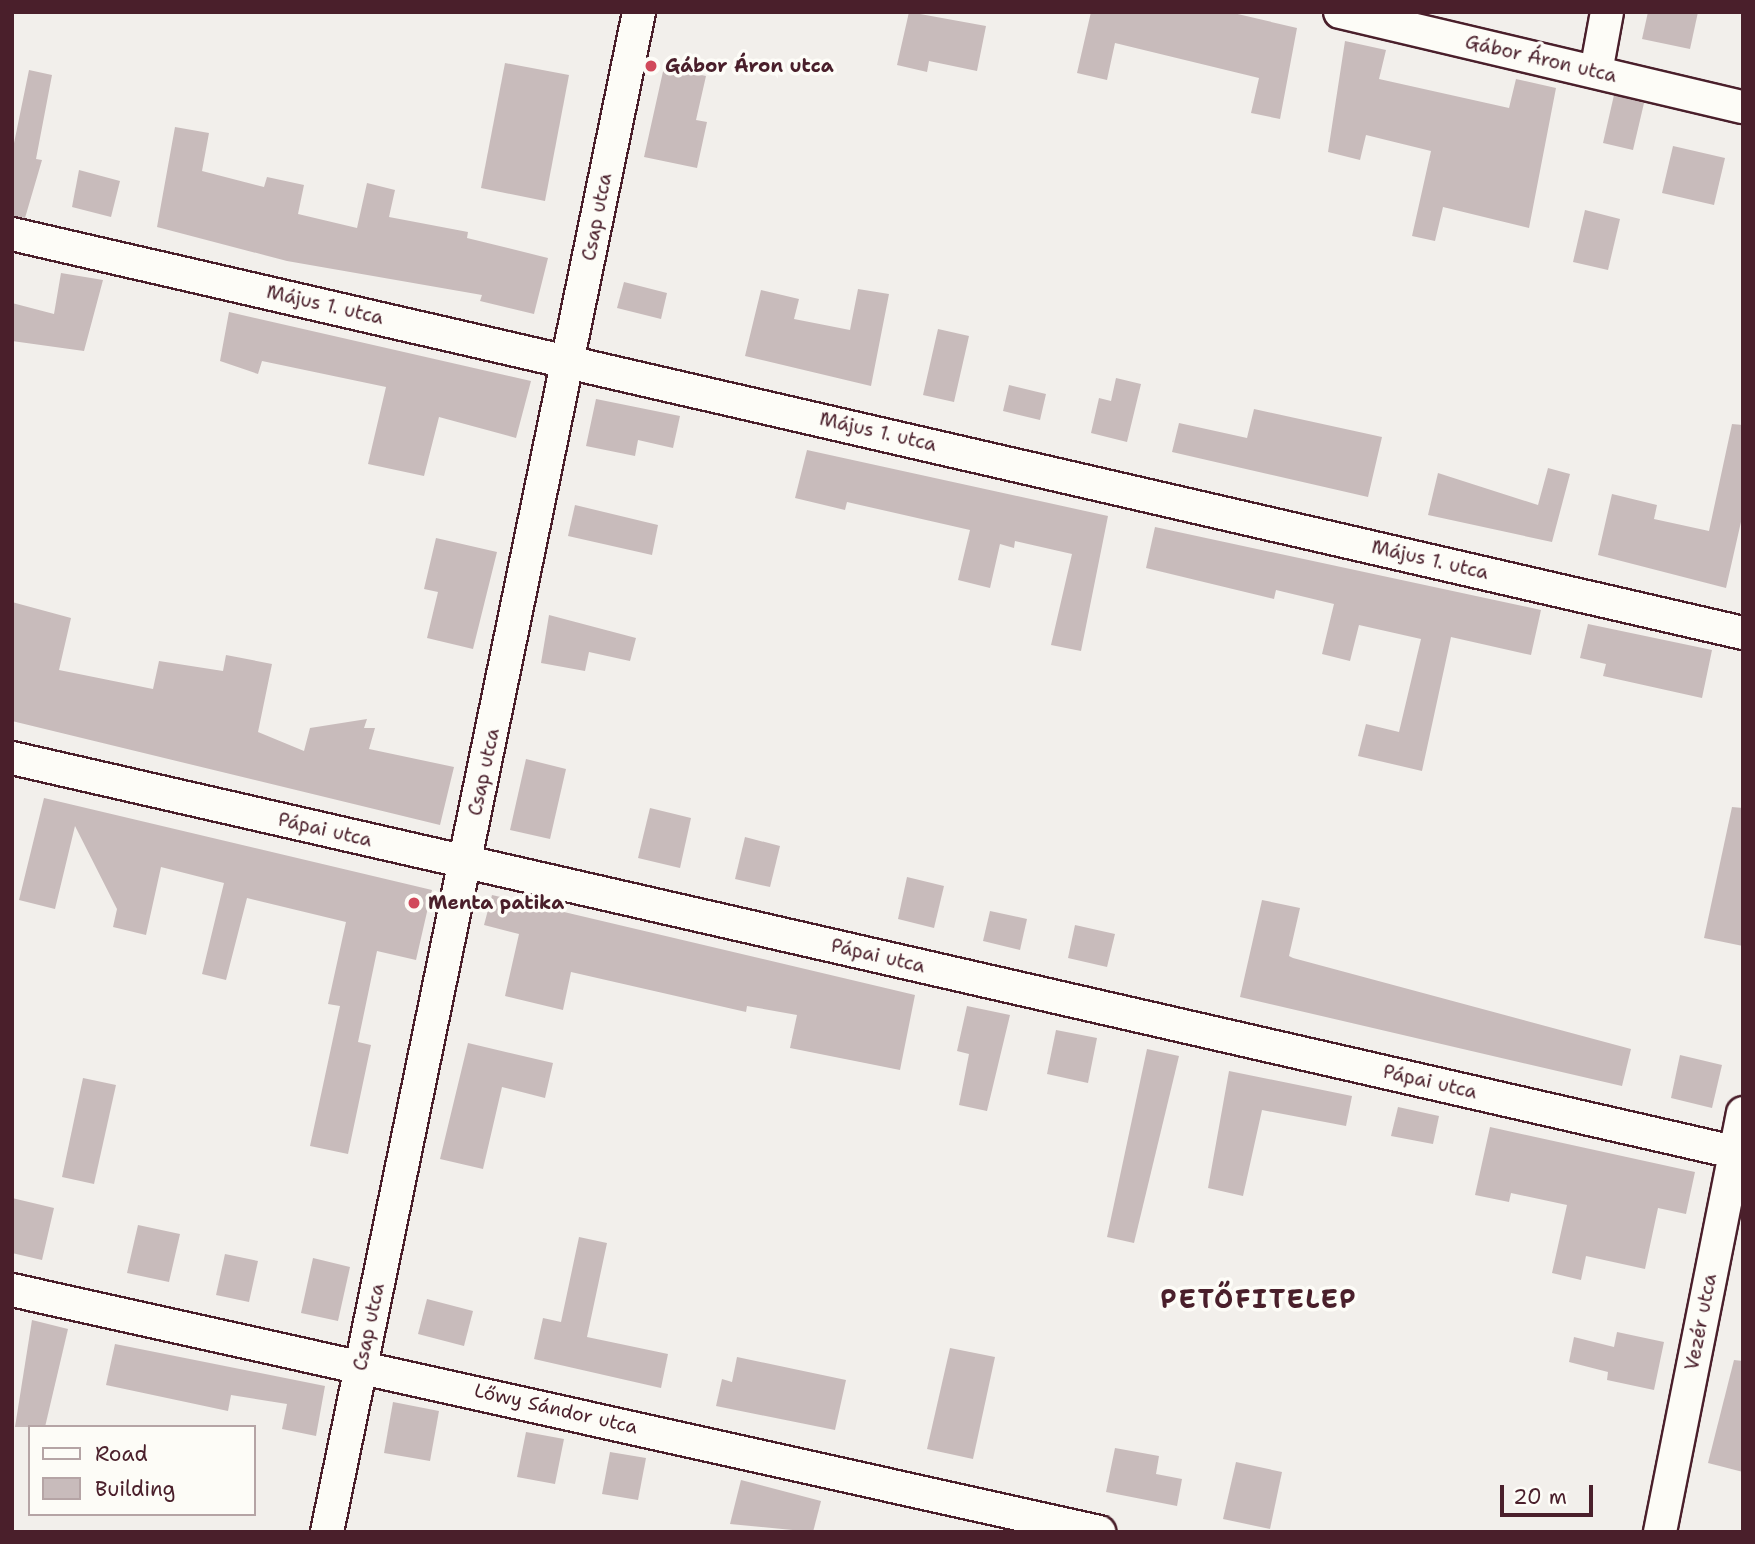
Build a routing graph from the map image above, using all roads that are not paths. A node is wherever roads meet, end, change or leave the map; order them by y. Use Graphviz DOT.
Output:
graph roads {
  1 [pos="639,12"];
  2 [pos="1340,12"];
  3 [pos="1607,12"];
  4 [pos="1595,72"];
  5 [pos="1743,107"];
  6 [pos="12,234"];
  7 [pos="568,360"];
  8 [pos="1743,633"];
  9 [pos="12,758"];
  10 [pos="465,863"];
  11 [pos="1743,1113"];
  12 [pos="1739,1153"];
  13 [pos="12,1290"];
  14 [pos="362,1365"];
  15 [pos="327,1532"];
  16 [pos="1099,1532"];
  17 [pos="1660,1532"];
  1 -- 7 [label="street, Csap utca"];
  2 -- 4 [label="street, Gábor Áron utca"];
  3 -- 4 [label="street"];
  4 -- 5 [label="street, Gábor Áron utca"];
  6 -- 7 [label="street, Május 1. utca"];
  7 -- 8 [label="street, Május 1. utca"];
  7 -- 10 [label="street, Csap utca"];
  9 -- 10 [label="street, Pápai utca"];
  10 -- 12 [label="street, Pápai utca"];
  10 -- 14 [label="street, Csap utca"];
  11 -- 12 [label="street, Vezér utca"];
  12 -- 17 [label="street, Vezér utca"];
  13 -- 14 [label="street, Lőwy Sándor utca"];
  14 -- 15 [label="street, Csap utca"];
  14 -- 16 [label="street, Lőwy Sándor utca"];
}
